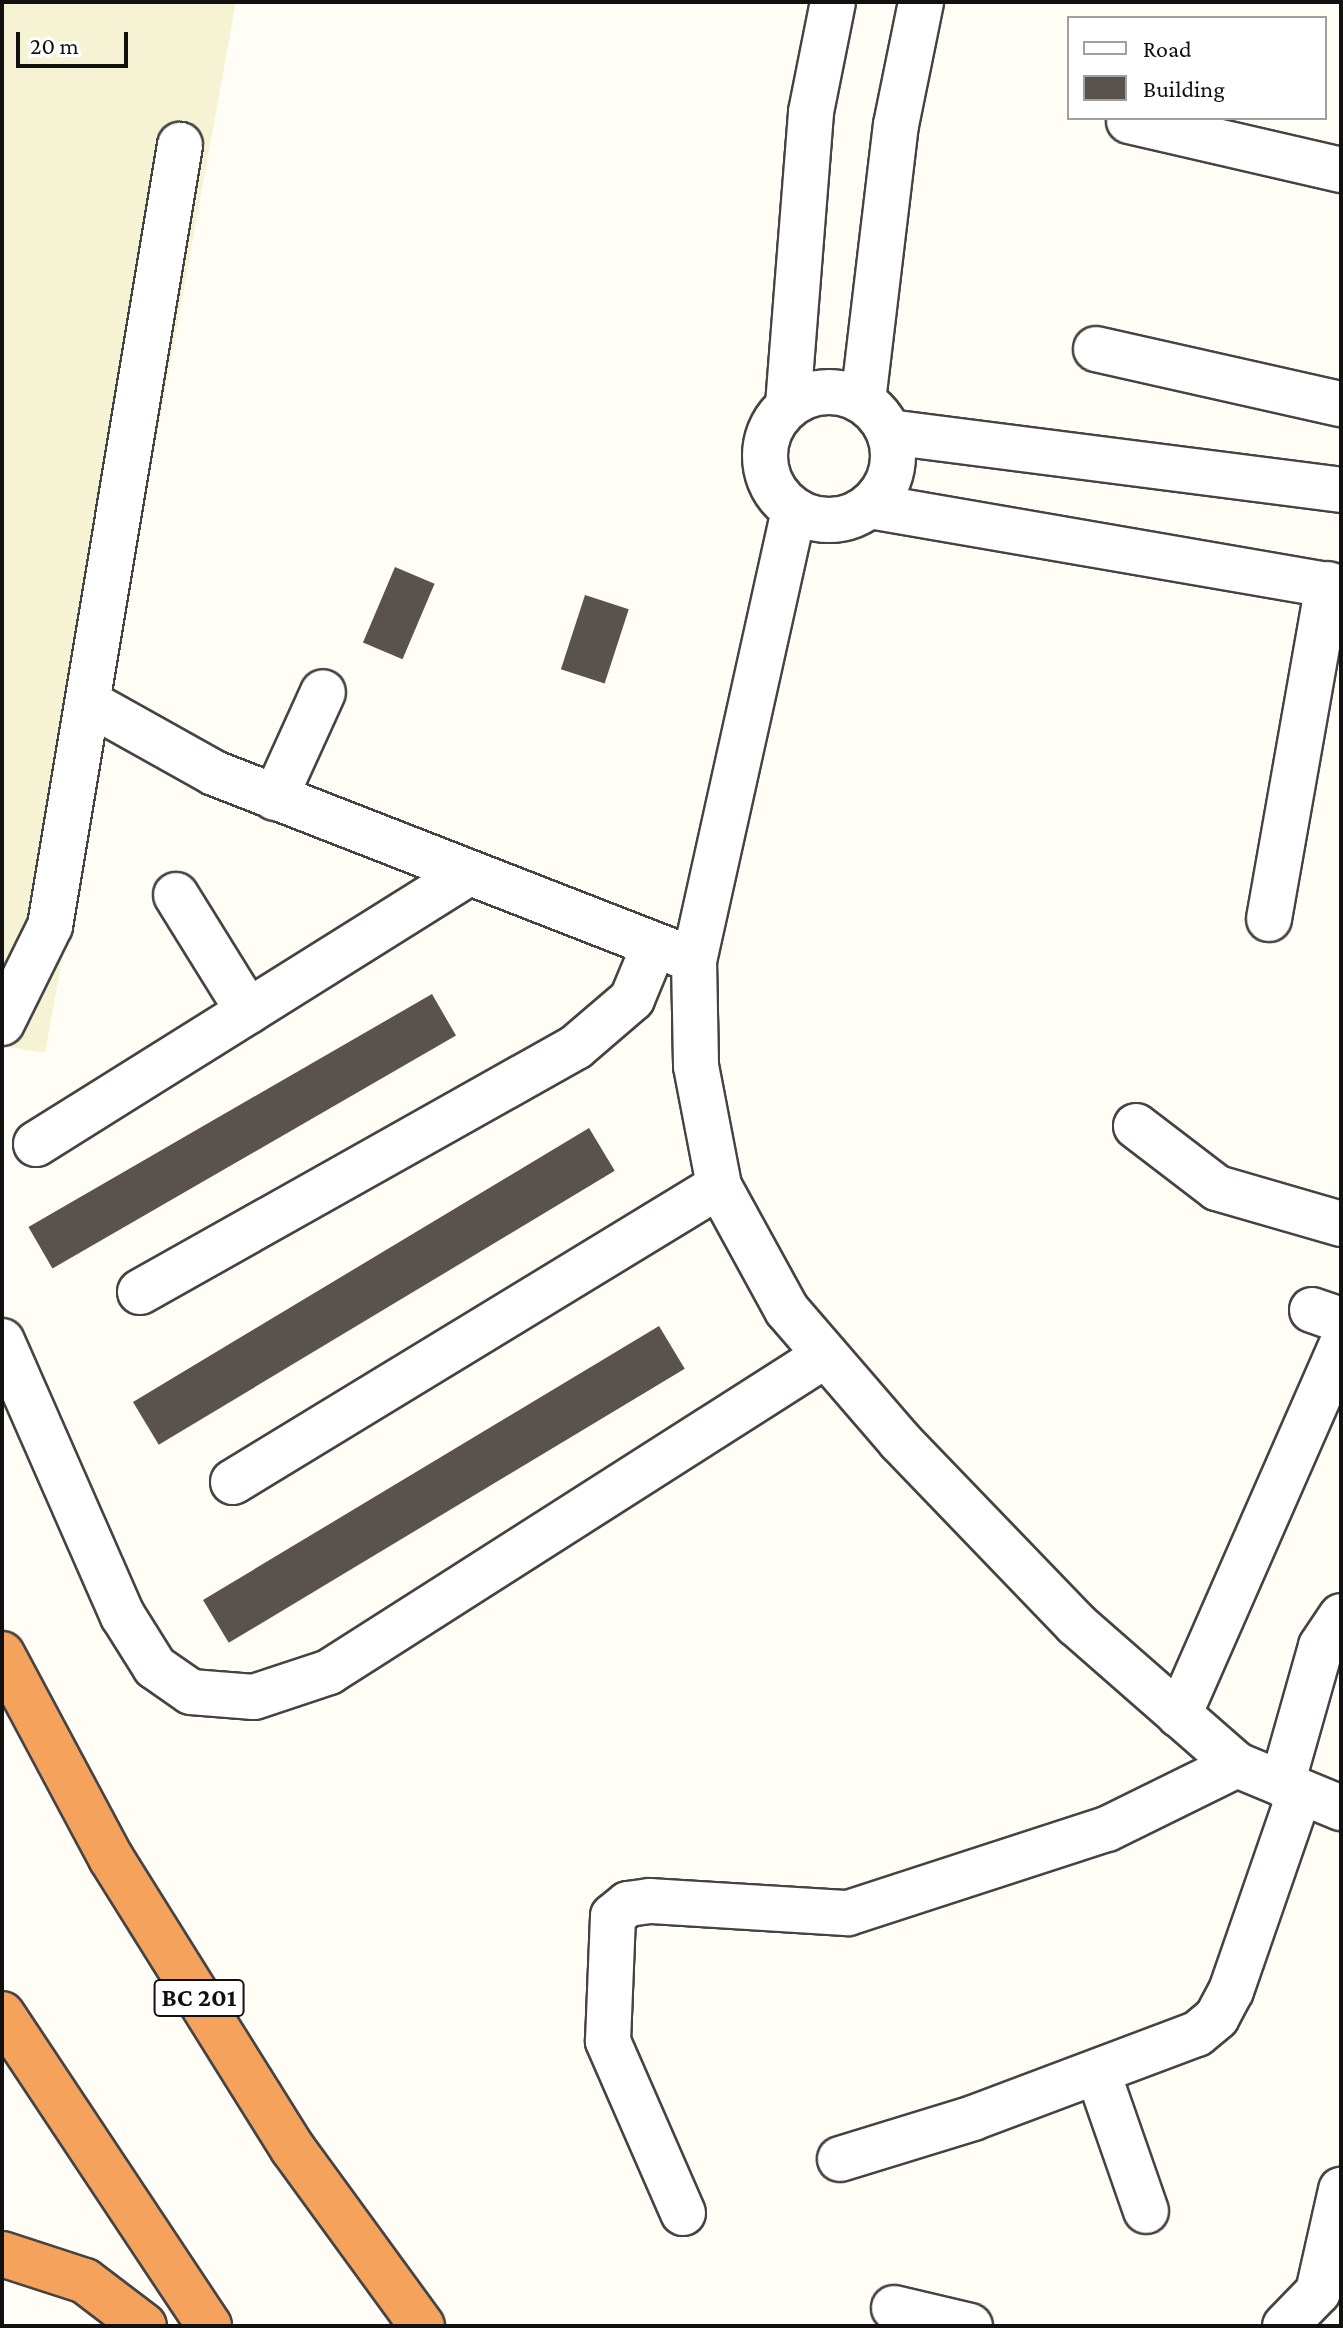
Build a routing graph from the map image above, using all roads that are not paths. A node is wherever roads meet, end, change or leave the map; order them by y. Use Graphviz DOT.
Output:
graph roads {
  1 [pos="833,2"];
  2 [pos="921,2"];
  3 [pos="1129,121"];
  4 [pos="180,145"];
  5 [pos="1341,170"];
  6 [pos="1096,349"];
  7 [pos="1341,404"];
  8 [pos="788,405"];
  9 [pos="876,416"];
  10 [pos="1341,490"];
  11 [pos="870,506"];
  12 [pos="794,510"];
  13 [pos="1334,586"];
  14 [pos="323,692"];
  15 [pos="89,703"];
  16 [pos="275,798"];
  17 [pos="469,873"];
  18 [pos="176,895"];
  19 [pos="1269,919"];
  20 [pos="674,953"];
  21 [pos="248,1011"];
  22 [pos="2,1023"];
  23 [pos="1136,1126"];
  24 [pos="36,1144"];
  25 [pos="719,1186"];
  26 [pos="1341,1224"];
  27 [pos="140,1292"];
  28 [pos="2,1341"];
  29 [pos="1341,1346"];
  30 [pos="826,1355"];
  31 [pos="233,1482"];
  32 [pos="1341,1616"];
  33 [pos="2,1654"];
  34 [pos="1179,1715"];
  35 [pos="1237,1765"];
  36 [pos="1291,1788"];
  37 [pos="1341,1808"];
  38 [pos="2,2014"];
  39 [pos="1098,2073"];
  40 [pos="840,2159"];
  41 [pos="1341,2190"];
  42 [pos="1146,2211"];
  43 [pos="683,2213"];
  44 [pos="2,2254"];
  45 [pos="894,2308"];
  46 [pos="144,2326"];
  47 [pos="209,2326"];
  48 [pos="422,2326"];
  49 [pos="970,2326"];
  50 [pos="1285,2326"];
  1 -- 8 [label="street"];
  2 -- 9 [label="street"];
  3 -- 5 [label="street"];
  4 -- 15 [label="street"];
  6 -- 7 [label="street"];
  8 -- 9 [label="street"];
  8 -- 12 [label="street"];
  9 -- 10 [label="street"];
  9 -- 11 [label="street"];
  11 -- 12 [label="street"];
  11 -- 13 [label="street"];
  12 -- 20 [label="street"];
  13 -- 19 [label="street"];
  14 -- 16 [label="street"];
  15 -- 16 [label="street"];
  15 -- 22 [label="street"];
  16 -- 17 [label="street"];
  17 -- 20 [label="street"];
  17 -- 21 [label="street"];
  18 -- 21 [label="street"];
  20 -- 25 [label="street"];
  20 -- 27 [label="street"];
  21 -- 24 [label="street"];
  23 -- 26 [label="street"];
  25 -- 30 [label="street"];
  25 -- 31 [label="street"];
  28 -- 30 [label="street"];
  29 -- 34 [label="street"];
  30 -- 34 [label="street"];
  32 -- 36 [label="street"];
  33 -- 48 [label="highway, BC 201"];
  34 -- 35 [label="street"];
  35 -- 36 [label="street"];
  35 -- 43 [label="street"];
  36 -- 37 [label="street"];
  36 -- 39 [label="street"];
  38 -- 47 [label="highway"];
  39 -- 40 [label="street"];
  39 -- 42 [label="street"];
  41 -- 50 [label="street"];
  44 -- 46 [label="highway"];
  45 -- 49 [label="street"];
}
